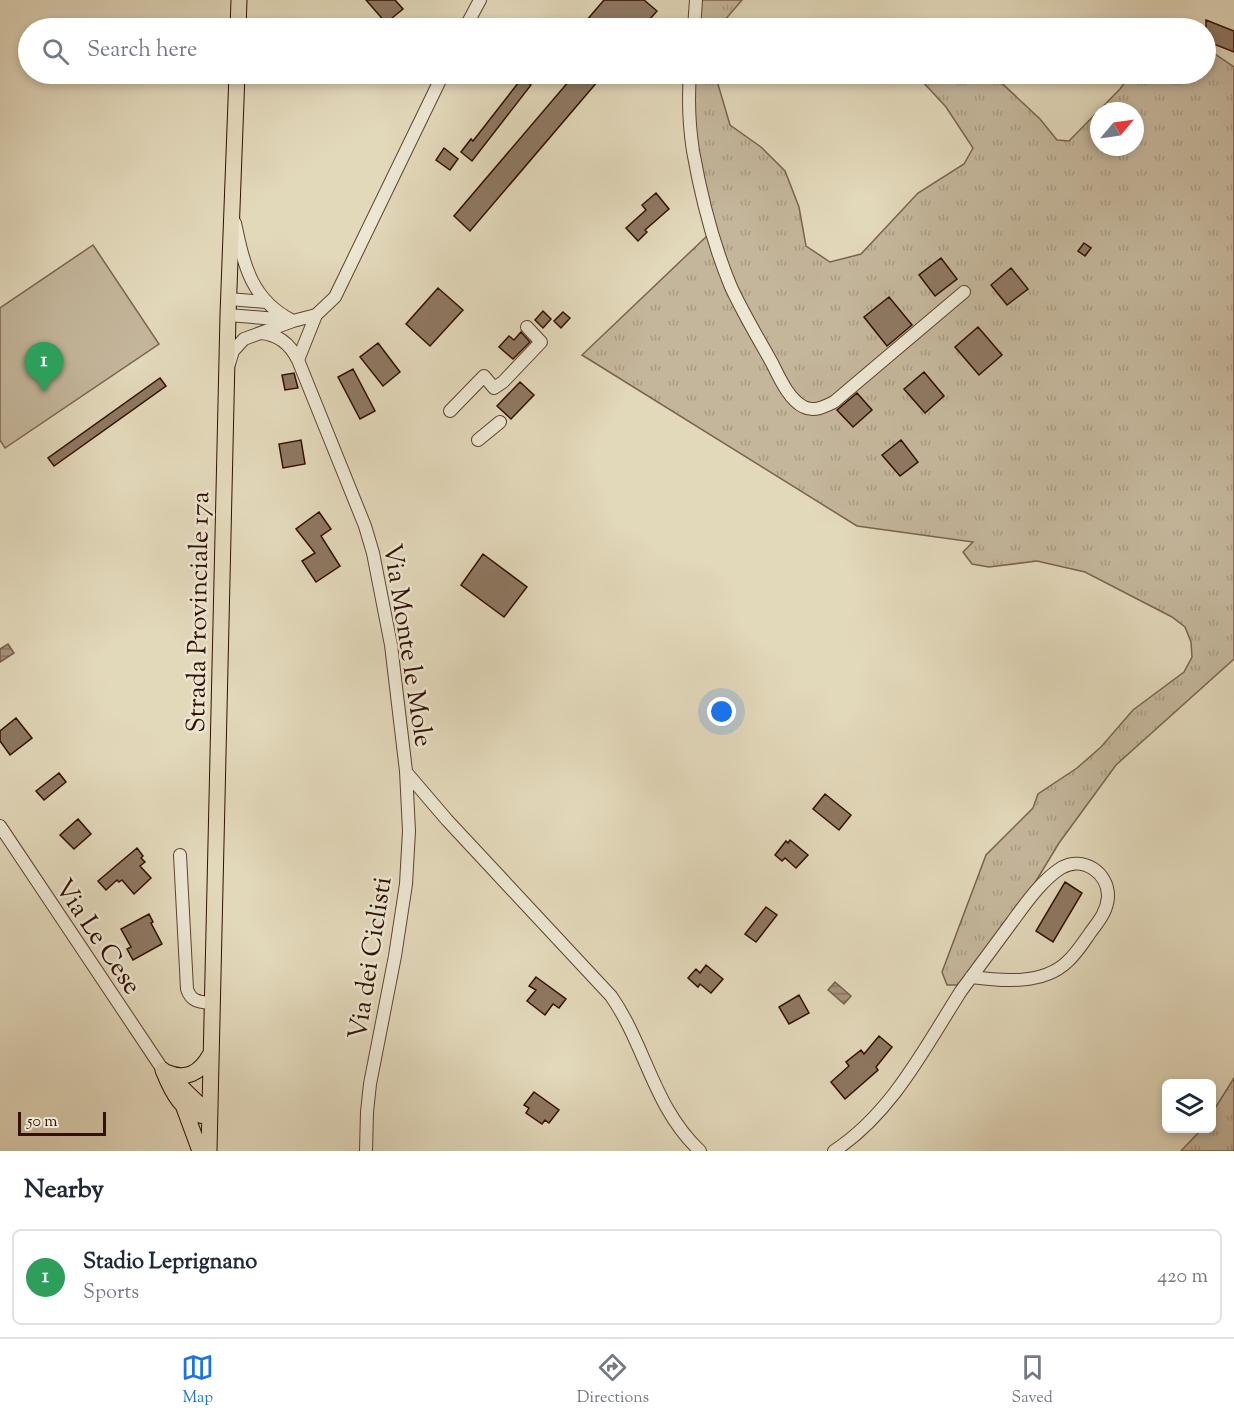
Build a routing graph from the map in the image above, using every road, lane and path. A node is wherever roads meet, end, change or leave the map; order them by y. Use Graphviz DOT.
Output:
graph roads {
  1 [pos="239,0"];
  2 [pos="480,0"];
  3 [pos="696,0"];
  4 [pos="238,18"];
  5 [pos="470,18"];
  6 [pos="695,18"];
  7 [pos="237,84"];
  8 [pos="438,84"];
  9 [pos="689,84"];
  10 [pos="233,216"];
  11 [pos="964,292"];
  12 [pos="229,299"];
  13 [pos="266,302"];
  14 [pos="228,315"];
  15 [pos="316,315"];
  16 [pos="293,321"];
  17 [pos="527,327"];
  18 [pos="260,333"];
  19 [pos="298,360"];
  20 [pos="227,368"];
  21 [pos="450,411"];
  22 [pos="500,422"];
  23 [pos="478,440"];
  24 [pos="406,771"];
  25 [pos="0,826"];
  26 [pos="180,855"];
  27 [pos="971,977"];
  28 [pos="212,1003"];
  29 [pos="210,1055"];
  30 [pos="163,1070"];
  31 [pos="183,1105"];
  32 [pos="209,1115"];
  33 [pos="200,1151"];
  34 [pos="209,1151"];
  35 [pos="366,1151"];
  36 [pos="700,1151"];
  37 [pos="834,1151"];
  1 -- 4 [label="main road"];
  2 -- 5 [label="street"];
  3 -- 6 [label="street"];
  7 -- 10 [label="main road, Strada Provinciale 17a"];
  8 -- 15 [label="street"];
  9 -- 11 [label="street"];
  10 -- 12 [label="main road, Strada Provinciale 17a"];
  10 -- 13 [label="street"];
  12 -- 13 [label="street"];
  12 -- 14 [label="main road, Strada Provinciale 17a"];
  13 -- 16 [label="street"];
  14 -- 16 [label="street"];
  14 -- 20 [label="main road, Strada Provinciale 17a"];
  15 -- 16 [label="street"];
  15 -- 19 [label="street"];
  16 -- 18 [label="street"];
  17 -- 21 [label="street"];
  18 -- 19 [label="street, Via Monte le Mole"];
  18 -- 20 [label="street"];
  19 -- 24 [label="street, Via Monte le Mole"];
  20 -- 28 [label="main road, Strada Provinciale 17a"];
  22 -- 23 [label="street"];
  24 -- 35 [label="street, Via dei Ciclisti"];
  24 -- 36 [label="street"];
  25 -- 30 [label="street, Via Le Cese"];
  26 -- 28 [label="street"];
  27 -- 27 [label="street"];
  27 -- 37 [label="street"];
  28 -- 29 [label="main road, Strada Provinciale 17a"];
  29 -- 30 [label="main road"];
  29 -- 32 [label="main road, Strada Provinciale 17a"];
  30 -- 31 [label="main road"];
  30 -- 32 [label="main road"];
  31 -- 32 [label="main road"];
  31 -- 33 [label="main road"];
  32 -- 34 [label="main road, Strada Provinciale 17a"];
}
